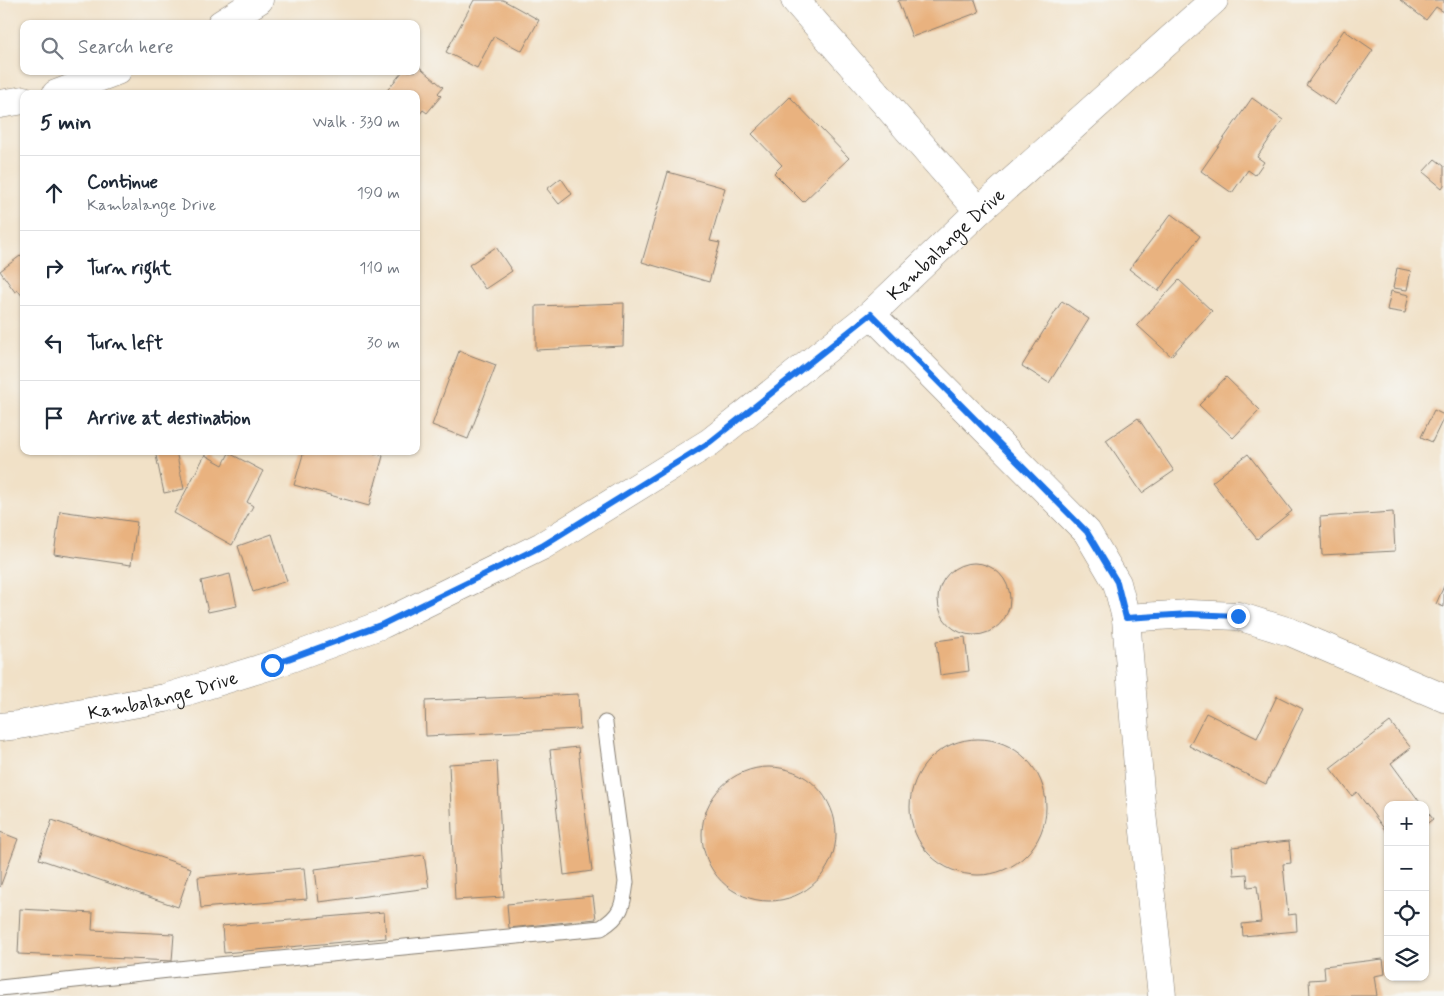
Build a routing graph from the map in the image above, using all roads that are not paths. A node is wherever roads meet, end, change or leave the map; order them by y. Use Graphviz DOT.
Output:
graph roads {
  1 [pos="260,0"];
  2 [pos="795,0"];
  3 [pos="1214,0"];
  4 [pos="228,20"];
  5 [pos="106,75"];
  6 [pos="67,90"];
  7 [pos="20,101"];
  8 [pos="0,104"];
  9 [pos="979,211"];
  10 [pos="871,314"];
  11 [pos="1126,618"];
  12 [pos="1444,698"];
  13 [pos="605,723"];
  14 [pos="0,727"];
  15 [pos="0,988"];
  16 [pos="1162,996"];
  1 -- 4 [label="street"];
  2 -- 9 [label="street"];
  3 -- 9 [label="street, Kambalange Drive"];
  5 -- 6 [label="street"];
  7 -- 8 [label="street"];
  9 -- 10 [label="street, Kambalange Drive"];
  10 -- 11 [label="street"];
  10 -- 14 [label="street, Kambalange Drive"];
  11 -- 12 [label="street"];
  11 -- 16 [label="street"];
  13 -- 15 [label="lane"];
}
